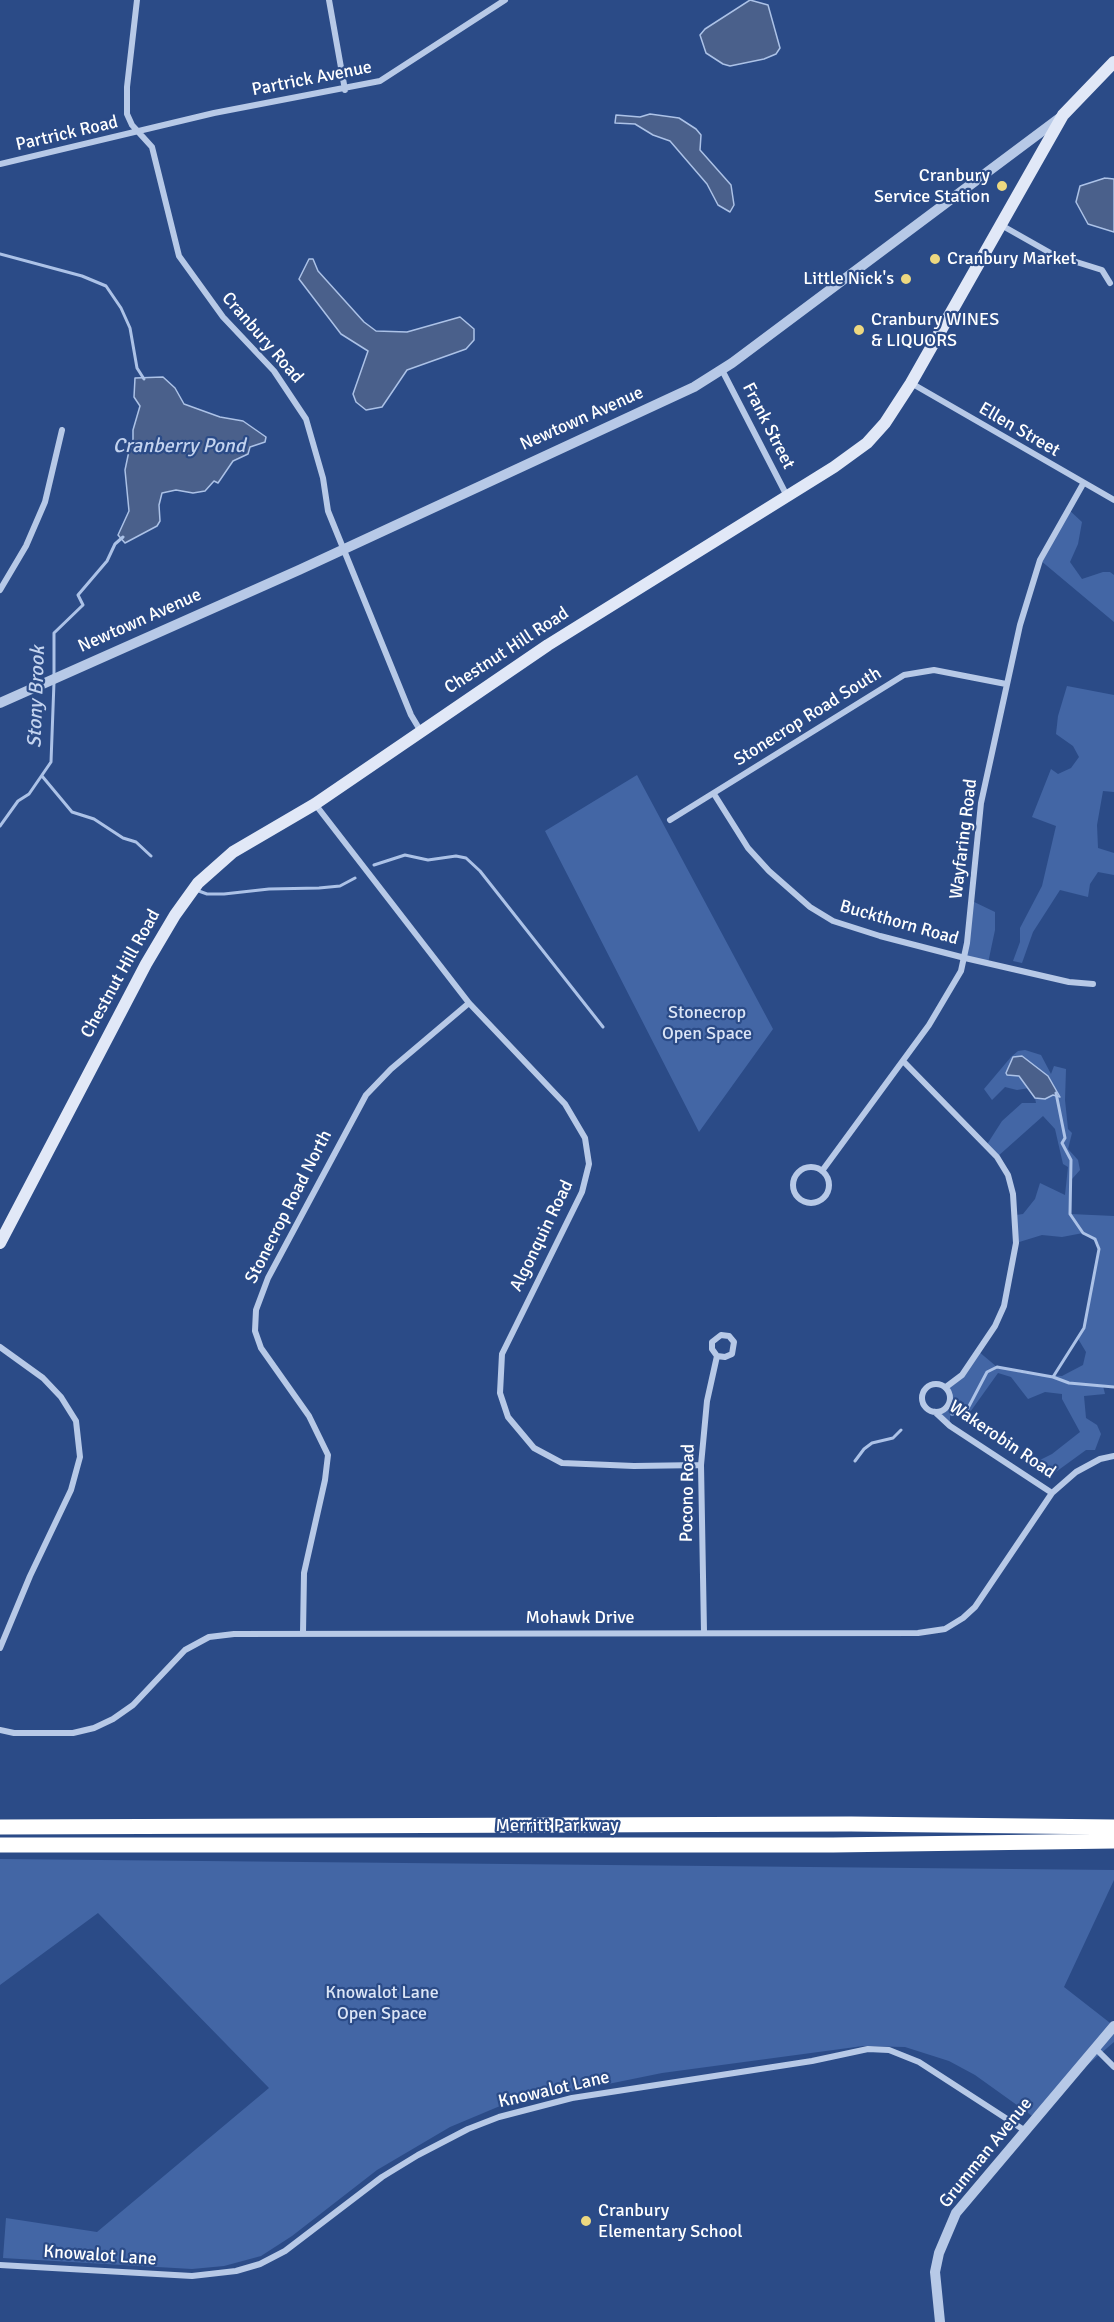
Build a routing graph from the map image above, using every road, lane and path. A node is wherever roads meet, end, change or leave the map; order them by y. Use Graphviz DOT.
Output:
graph roads {
  1 [pos="137,0"];
  2 [pos="329,0"];
  3 [pos="505,0"];
  4 [pos="1114,62"];
  5 [pos="345,90"];
  6 [pos="1064,115"];
  7 [pos="140,132"];
  8 [pos="0,164"];
  9 [pos="1001,225"];
  10 [pos="1110,283"];
  11 [pos="722,370"];
  12 [pos="911,383"];
  13 [pos="62,430"];
  14 [pos="1083,484"];
  15 [pos="787,497"];
  16 [pos="1114,500"];
  17 [pos="344,548"];
  18 [pos="0,590"];
  19 [pos="1006,684"];
  20 [pos="1,699"];
  21 [pos="420,730"];
  22 [pos="714,794"];
  23 [pos="315,804"];
  24 [pos="670,820"];
  25 [pos="965,958"];
  26 [pos="1093,984"];
  27 [pos="469,1003"];
  28 [pos="903,1061"];
  29 [pos="822,1171"];
  30 [pos="0,1243"];
  31 [pos="0,1347"];
  32 [pos="717,1356"];
  33 [pos="946,1387"];
  34 [pos="935,1412"];
  35 [pos="1114,1456"];
  36 [pos="701,1465"];
  37 [pos="1052,1492"];
  38 [pos="704,1632"];
  39 [pos="303,1633"];
  40 [pos="0,1648"];
  41 [pos="0,1730"];
  42 [pos="0,1827"];
  43 [pos="1114,1827"];
  44 [pos="1114,1841"];
  45 [pos="0,1845"];
  46 [pos="1114,2026"];
  47 [pos="1095,2048"];
  48 [pos="1114,2067"];
  49 [pos="1024,2130"];
  50 [pos="0,2265"];
  51 [pos="940,2322"];
  1 -- 7 [label="street, Cranbury Road"];
  2 -- 5 [label="street"];
  3 -- 5 [label="street, Partrick Avenue"];
  4 -- 6 [label="main road, Newtown Avenue"];
  5 -- 7 [label="street, Partrick Avenue"];
  6 -- 9 [label="main road, Chestnut Hill Road"];
  6 -- 11 [label="street, Newtown Avenue"];
  7 -- 8 [label="street, Partrick Road"];
  7 -- 17 [label="street, Cranbury Road"];
  9 -- 10 [label="street"];
  9 -- 12 [label="main road, Chestnut Hill Road"];
  11 -- 15 [label="street, Frank Street"];
  11 -- 17 [label="street, Newtown Avenue"];
  12 -- 14 [label="street, Ellen Street"];
  12 -- 15 [label="main road, Chestnut Hill Road"];
  13 -- 18 [label="street"];
  14 -- 16 [label="street, Ellen Street"];
  14 -- 19 [label="street, Wayfaring Road"];
  15 -- 21 [label="main road, Chestnut Hill Road"];
  17 -- 20 [label="street, Newtown Avenue"];
  17 -- 21 [label="street, Cranbury Road"];
  19 -- 22 [label="street, Stonecrop Road South"];
  19 -- 25 [label="street, Wayfaring Road"];
  21 -- 23 [label="main road, Chestnut Hill Road"];
  22 -- 24 [label="street, Stonecrop Road South"];
  22 -- 25 [label="street, Buckthorn Road"];
  23 -- 27 [label="street, Algonquin Road"];
  23 -- 30 [label="main road, Chestnut Hill Road"];
  25 -- 26 [label="street, Buckthorn Road"];
  25 -- 28 [label="street, Wayfaring Road"];
  27 -- 36 [label="street, Algonquin Road"];
  27 -- 39 [label="street, Stonecrop Road North"];
  28 -- 29 [label="street, Wayfaring Road"];
  28 -- 33 [label="street, Wakerobin Road"];
  29 -- 29 [label="street"];
  31 -- 40 [label="street"];
  32 -- 36 [label="street, Pocono Road"];
  33 -- 34 [label="street, Wakerobin Road"];
  33 -- 34 [label="street, Wakerobin Road"];
  34 -- 37 [label="street, Wakerobin Road"];
  35 -- 37 [label="street, Mohawk Drive"];
  36 -- 38 [label="street, Pocono Road"];
  37 -- 38 [label="street, Mohawk Drive"];
  38 -- 39 [label="street, Mohawk Drive"];
  39 -- 41 [label="street, Mohawk Drive"];
  42 -- 43 [label="highway, Merritt Parkway"];
  44 -- 45 [label="highway, Merritt Parkway"];
  46 -- 47 [label="street, Grumman Avenue"];
  47 -- 48 [label="street"];
  47 -- 49 [label="street, Grumman Avenue"];
  49 -- 50 [label="street, Knowalot Lane"];
  49 -- 51 [label="street, Grumman Avenue"];
}
